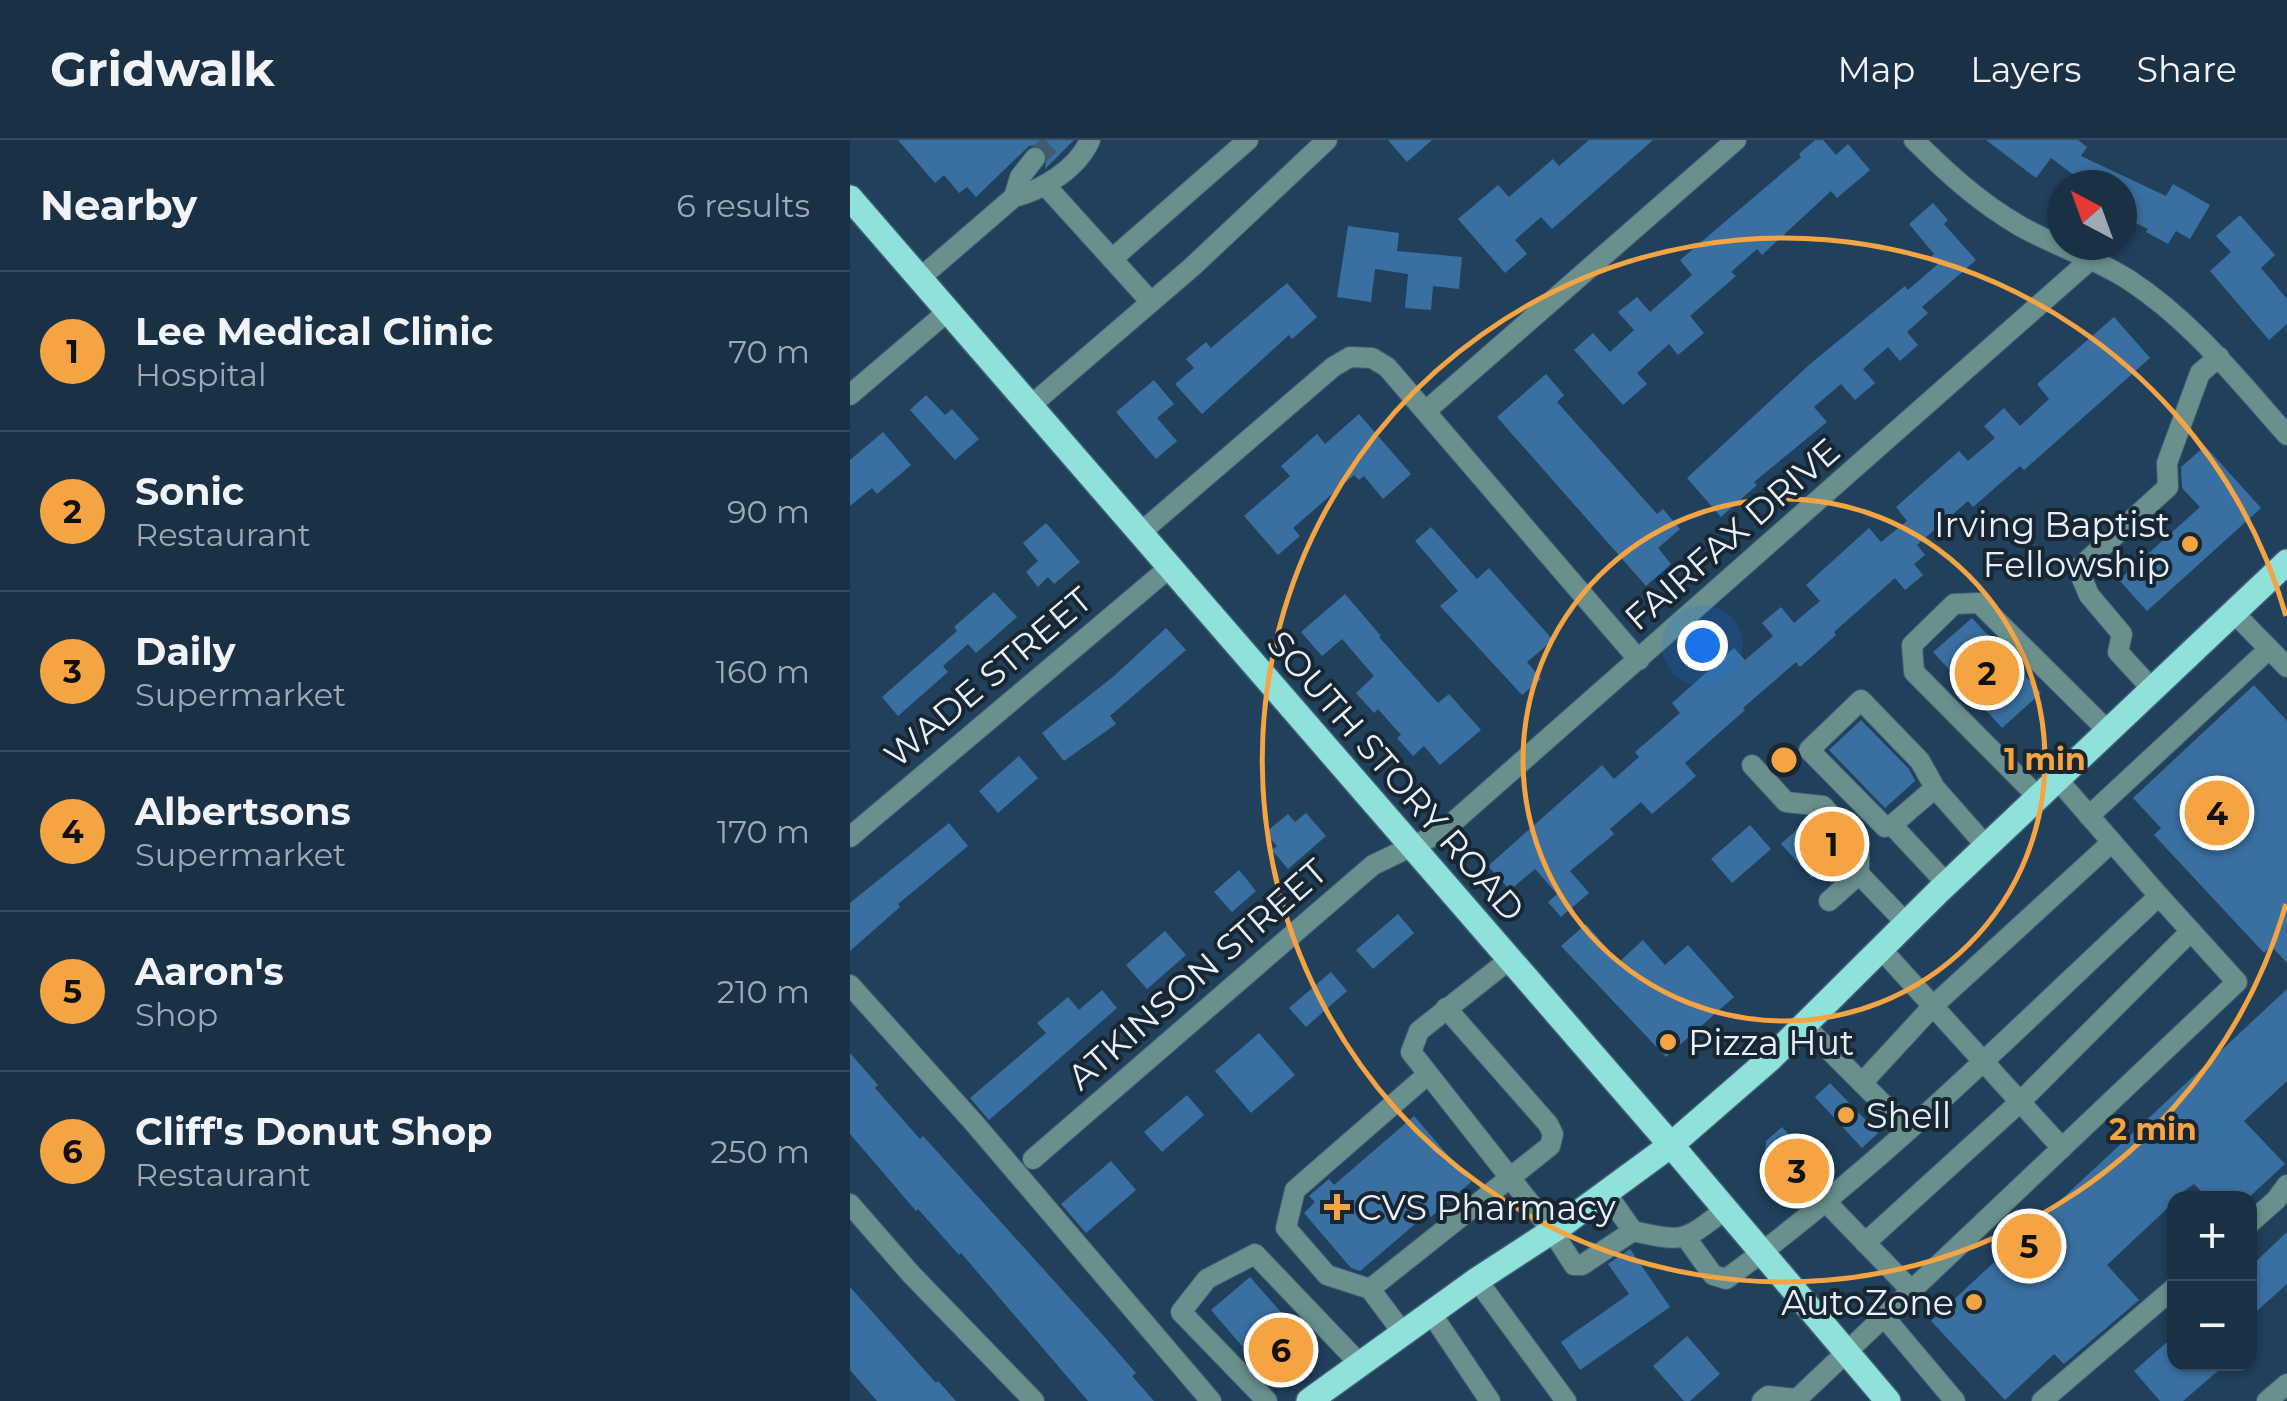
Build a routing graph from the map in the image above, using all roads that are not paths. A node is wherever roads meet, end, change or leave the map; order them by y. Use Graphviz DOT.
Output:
graph roads {
  1 [pos="1090,140"];
  2 [pos="1248,140"];
  3 [pos="1328,140"];
  4 [pos="1736,140"];
  5 [pos="1914,140"];
  6 [pos="1035,158"];
  7 [pos="1045,185"];
  8 [pos="1014,197"];
  9 [pos="850,198"];
  10 [pos="2047,239"];
  11 [pos="1112,258"];
  12 [pos="2090,260"];
  13 [pos="919,279"];
  14 [pos="1151,302"];
  15 [pos="947,312"];
  16 [pos="2219,357"];
  17 [pos="850,395"];
  18 [pos="1029,406"];
  19 [pos="1426,410"];
  20 [pos="2287,435"];
  21 [pos="1139,534"];
  22 [pos="2287,562"];
  23 [pos="1169,568"];
  24 [pos="2234,613"];
  25 [pos="2269,649"];
  26 [pos="1639,660"];
  27 [pos="2287,667"];
  28 [pos="2153,690"];
  29 [pos="2109,732"];
  30 [pos="1752,765"];
  31 [pos="1935,788"];
  32 [pos="2048,789"];
  33 [pos="2089,816"];
  34 [pos="1892,825"];
  35 [pos="850,836"];
  36 [pos="2112,842"];
  37 [pos="1408,845"];
  38 [pos="1987,846"];
  39 [pos="1859,874"];
  40 [pos="1946,884"];
  41 [pos="2159,896"];
  42 [pos="1829,901"];
  43 [pos="1906,923"];
  44 [pos="2191,931"];
  45 [pos="1881,949"];
  46 [pos="1509,960"];
  47 [pos="850,985"];
  48 [pos="1933,1006"];
  49 [pos="1446,1008"];
  50 [pos="1804,1025"];
  51 [pos="1982,1060"];
  52 [pos="1427,1074"];
  53 [pos="1862,1083"];
  54 [pos="2020,1102"];
  55 [pos="1908,1128"];
  56 [pos="1672,1145"];
  57 [pos="2062,1148"];
  58 [pos="1034,1159"];
  59 [pos="1510,1178"];
  60 [pos="2287,1185"];
  61 [pos="1606,1193"];
  62 [pos="850,1204"];
  63 [pos="1827,1204"];
  64 [pos="1726,1209"];
  65 [pos="2257,1217"];
  66 [pos="1552,1230"];
  67 [pos="1633,1231"];
  68 [pos="1686,1239"];
  69 [pos="1866,1243"];
  70 [pos="1762,1253"];
  71 [pos="1476,1280"];
  72 [pos="1370,1289"];
  73 [pos="1912,1291"];
  74 [pos="2167,1294"];
  75 [pos="1431,1313"];
  76 [pos="1884,1318"];
  77 [pos="1403,1333"];
  78 [pos="1847,1353"];
  79 [pos="1360,1364"];
  80 [pos="2287,1384"];
  81 [pos="1311,1400"];
  82 [pos="1034,1401"];
  83 [pos="1211,1401"];
  84 [pos="1267,1401"];
  85 [pos="1490,1401"];
  86 [pos="1566,1401"];
  87 [pos="1762,1401"];
  88 [pos="1888,1401"];
  89 [pos="1955,1401"];
  90 [pos="2042,1401"];
  91 [pos="2267,1401"];
  1 -- 7 [label="street"];
  2 -- 11 [label="street"];
  3 -- 14 [label="street"];
  4 -- 19 [label="street"];
  5 -- 10 [label="street"];
  6 -- 8 [label="street"];
  7 -- 8 [label="street"];
  7 -- 11 [label="street"];
  8 -- 13 [label="street"];
  9 -- 13 [label="main road, SOUTH STORY ROAD"];
  11 -- 14 [label="street"];
  12 -- 16 [label="street"];
  12 -- 26 [label="street, FAIRFAX DRIVE"];
  13 -- 15 [label="main road, SOUTH STORY ROAD"];
  14 -- 18 [label="street"];
  15 -- 17 [label="street"];
  15 -- 18 [label="main road, SOUTH STORY ROAD"];
  16 -- 20 [label="street"];
  16 -- 28 [label="street"];
  18 -- 21 [label="main road, SOUTH STORY ROAD"];
  19 -- 21 [label="street"];
  19 -- 26 [label="street"];
  21 -- 23 [label="main road, SOUTH STORY ROAD"];
  22 -- 24 [label="main road"];
  23 -- 35 [label="street, WADE STREET"];
  23 -- 37 [label="main road, SOUTH STORY ROAD"];
  24 -- 25 [label="street"];
  24 -- 28 [label="main road"];
  25 -- 27 [label="street"];
  25 -- 33 [label="street"];
  26 -- 37 [label="street, FAIRFAX DRIVE"];
  28 -- 29 [label="main road"];
  29 -- 32 [label="main road"];
  29 -- 32 [label="street"];
  30 -- 39 [label="street"];
  31 -- 34 [label="street"];
  31 -- 34 [label="street"];
  31 -- 38 [label="street"];
  32 -- 33 [label="street"];
  32 -- 38 [label="main road"];
  33 -- 36 [label="street"];
  34 -- 40 [label="street"];
  36 -- 41 [label="street"];
  36 -- 48 [label="street"];
  37 -- 46 [label="main road, SOUTH STORY ROAD"];
  37 -- 58 [label="street, ATKINSON STREET"];
  38 -- 40 [label="main road"];
  39 -- 42 [label="street"];
  39 -- 43 [label="street"];
  40 -- 43 [label="main road"];
  41 -- 44 [label="street"];
  41 -- 51 [label="street"];
  43 -- 45 [label="main road"];
  44 -- 54 [label="street"];
  44 -- 57 [label="street"];
  45 -- 48 [label="street"];
  45 -- 50 [label="main road"];
  46 -- 49 [label="street"];
  46 -- 56 [label="main road, SOUTH STORY ROAD"];
  47 -- 83 [label="street"];
  48 -- 51 [label="street"];
  48 -- 53 [label="street"];
  49 -- 52 [label="street"];
  49 -- 59 [label="street"];
  50 -- 53 [label="street"];
  50 -- 56 [label="main road"];
  51 -- 54 [label="street"];
  51 -- 55 [label="street"];
  52 -- 59 [label="street"];
  52 -- 72 [label="street"];
  53 -- 55 [label="street"];
  54 -- 57 [label="street"];
  54 -- 69 [label="street"];
  55 -- 63 [label="street"];
  56 -- 61 [label="main road"];
  56 -- 64 [label="main road, SOUTH STORY ROAD"];
  57 -- 73 [label="street"];
  59 -- 66 [label="street"];
  59 -- 72 [label="street"];
  60 -- 65 [label="street"];
  61 -- 66 [label="main road"];
  61 -- 67 [label="street"];
  62 -- 82 [label="street"];
  63 -- 69 [label="street"];
  63 -- 70 [label="street"];
  64 -- 68 [label="street"];
  64 -- 70 [label="main road, SOUTH STORY ROAD"];
  66 -- 67 [label="street"];
  66 -- 71 [label="main road"];
  67 -- 68 [label="street"];
  68 -- 70 [label="street"];
  69 -- 73 [label="street"];
  70 -- 78 [label="main road, SOUTH STORY ROAD"];
  71 -- 75 [label="main road"];
  71 -- 86 [label="street"];
  72 -- 77 [label="street"];
  73 -- 76 [label="street"];
  74 -- 90 [label="street"];
  75 -- 77 [label="main road"];
  75 -- 85 [label="street"];
  76 -- 78 [label="street"];
  76 -- 89 [label="street"];
  77 -- 79 [label="main road"];
  78 -- 87 [label="street"];
  78 -- 88 [label="main road, SOUTH STORY ROAD"];
  79 -- 81 [label="main road"];
  79 -- 84 [label="street"];
  80 -- 91 [label="street"];
}
